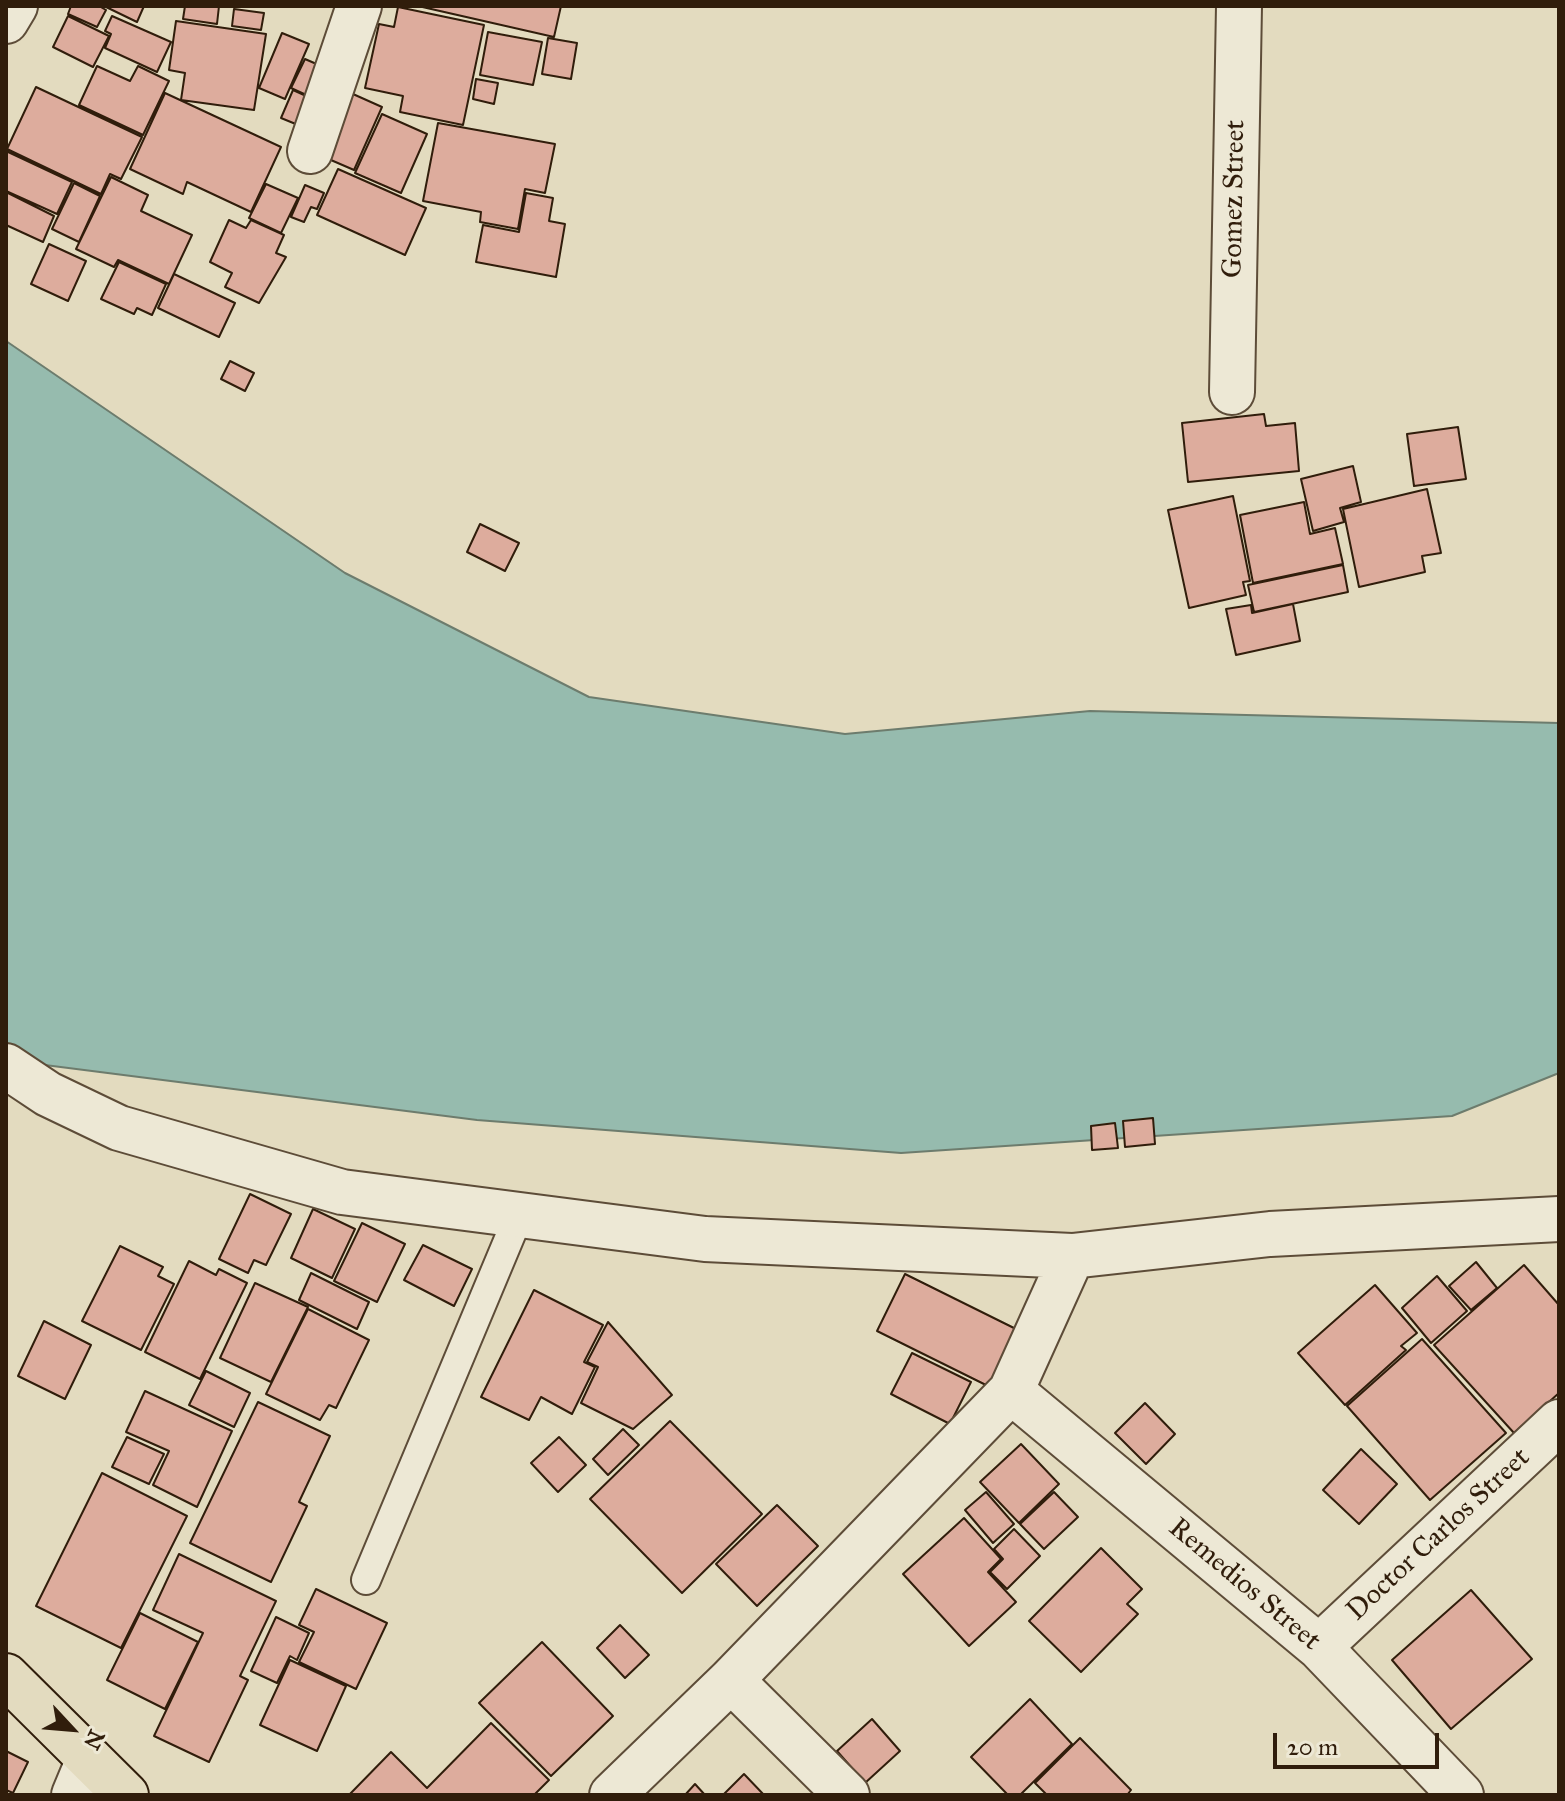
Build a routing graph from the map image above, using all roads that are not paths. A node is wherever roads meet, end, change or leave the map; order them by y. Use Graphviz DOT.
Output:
graph roads {
  1 [pos="15,6"];
  2 [pos="359,6"];
  3 [pos="1239,6"];
  4 [pos="6,21"];
  5 [pos="310,151"];
  6 [pos="1232,392"];
  7 [pos="6,1066"];
  8 [pos="519,1215"];
  9 [pos="1559,1219"];
  10 [pos="1072,1256"];
  11 [pos="1011,1391"];
  12 [pos="1559,1422"];
  13 [pos="366,1580"];
  14 [pos="1319,1647"];
  15 [pos="6,1676"];
  16 [pos="731,1680"];
  17 [pos="82,1777"];
  18 [pos="126,1795"];
  19 [pos="612,1795"];
  20 [pos="847,1795"];
  21 [pos="1461,1795"];
  1 -- 4 [label="street"];
  2 -- 5 [label="street"];
  3 -- 6 [label="street, Gomez Street"];
  7 -- 8 [label="street"];
  8 -- 10 [label="street"];
  8 -- 13 [label="lane"];
  9 -- 10 [label="street"];
  10 -- 11 [label="street"];
  11 -- 14 [label="street, Remedios Street"];
  11 -- 16 [label="street"];
  12 -- 14 [label="street, Doctor Carlos Street"];
  14 -- 21 [label="street, Remedios Street"];
  15 -- 17 [label="main road"];
  16 -- 19 [label="street"];
  16 -- 20 [label="street"];
  17 -- 18 [label="main road"];
}
